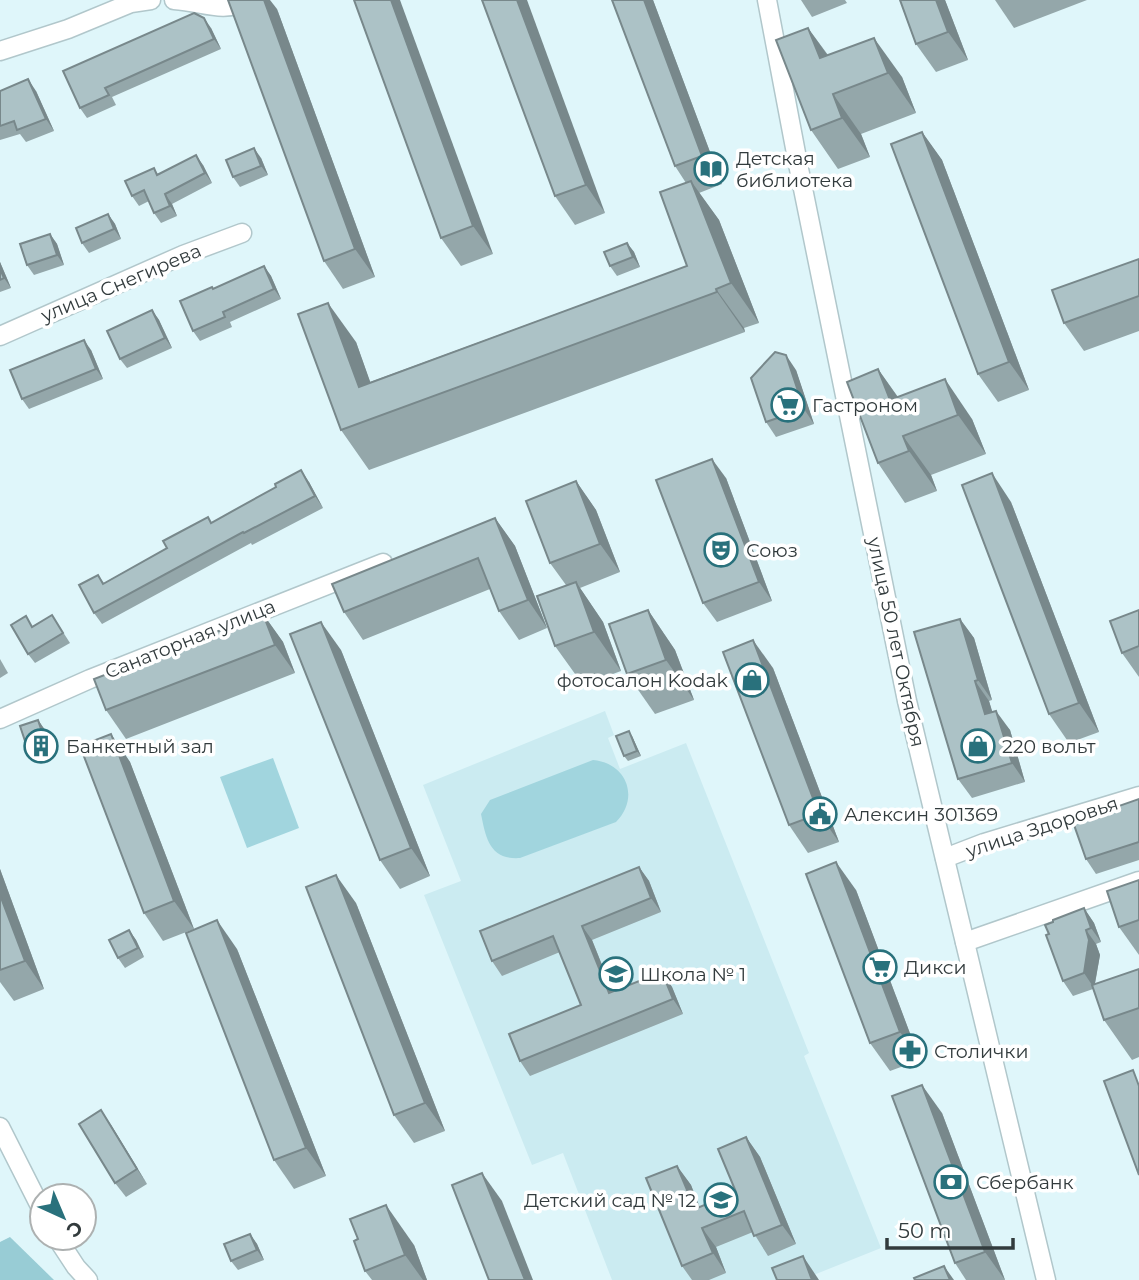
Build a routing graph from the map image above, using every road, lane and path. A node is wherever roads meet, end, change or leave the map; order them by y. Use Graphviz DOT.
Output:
graph roads {
  1 [pos="151,0"];
  2 [pos="174,0"];
  3 [pos="252,0"];
  4 [pos="767,0"];
  5 [pos="0,51"];
  6 [pos="242,233"];
  7 [pos="0,336"];
  8 [pos="383,563"];
  9 [pos="0,719"];
  10 [pos="1139,796"];
  11 [pos="945,858"];
  12 [pos="1139,881"];
  13 [pos="965,942"];
  14 [pos="0,1127"];
  15 [pos="28,1182"];
  16 [pos="66,1252"];
  17 [pos="88,1280"];
  18 [pos="1046,1280"];
  1 -- 5 [label="street"];
  2 -- 3 [label="street"];
  4 -- 11 [label="street, улица 50 лет Октября"];
  6 -- 7 [label="street, улица Снегирева"];
  8 -- 9 [label="street, Санаторная улица"];
  10 -- 11 [label="street, улица Здоровья"];
  11 -- 13 [label="street, улица 50 лет Октября"];
  12 -- 13 [label="street"];
  13 -- 18 [label="street, улица 50 лет Октября"];
  14 -- 15 [label="street"];
  16 -- 17 [label="street"];
}
